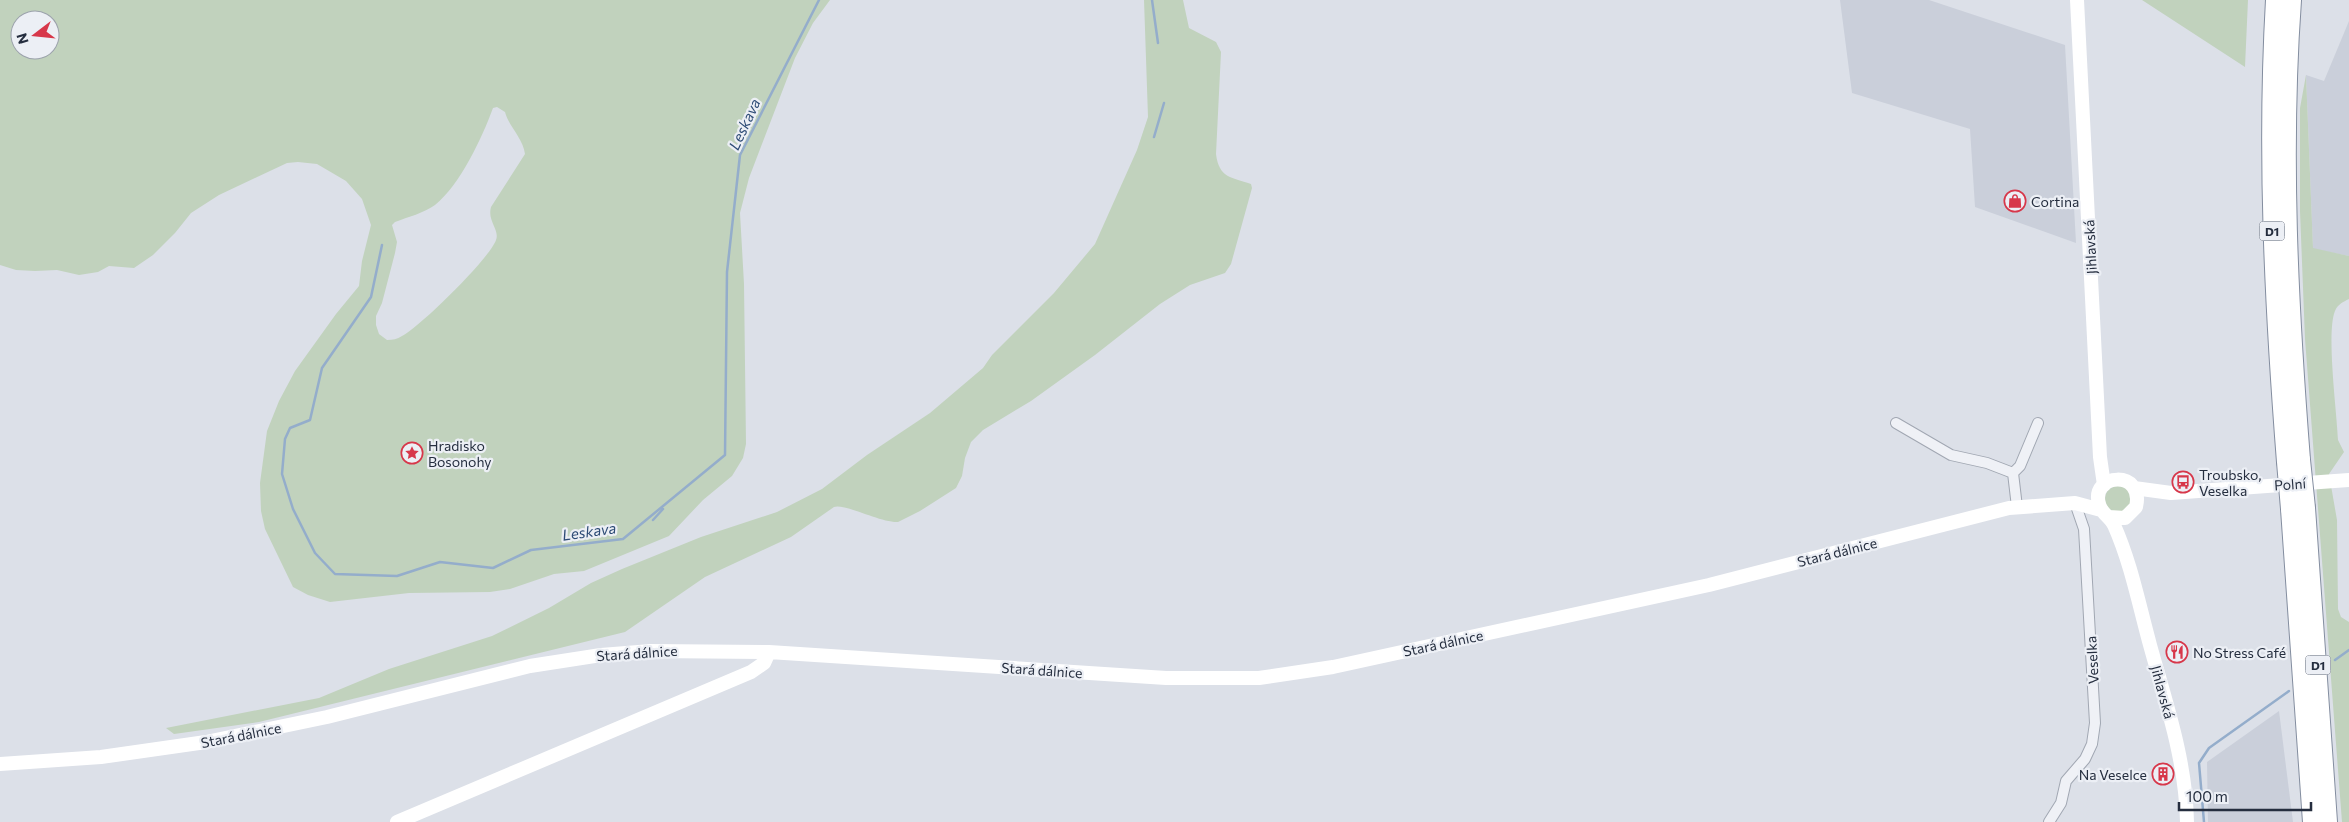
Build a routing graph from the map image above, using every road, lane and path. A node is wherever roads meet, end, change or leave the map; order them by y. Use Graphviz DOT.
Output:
graph roads {
  1 [pos="2077,0"];
  2 [pos="2275,0"];
  3 [pos="2292,0"];
  4 [pos="1896,422"];
  5 [pos="2038,423"];
  6 [pos="2100,434"];
  7 [pos="2294,461"];
  8 [pos="2013,473"];
  9 [pos="2120,479"];
  10 [pos="2349,480"];
  11 [pos="2102,488"];
  12 [pos="2134,488"];
  13 [pos="2171,493"];
  14 [pos="2075,503"];
  15 [pos="2017,507"];
  16 [pos="2298,509"];
  17 [pos="2133,511"];
  18 [pos="2105,513"];
  19 [pos="2128,565"];
  20 [pos="769,652"];
  21 [pos="0,764"];
  22 [pos="397,822"];
  23 [pos="2049,822"];
  24 [pos="2187,822"];
  25 [pos="2312,822"];
  26 [pos="2328,822"];
  1 -- 6 [label="main road, Jihlavská"];
  2 -- 7 [label="highway, D1"];
  3 -- 7 [label="highway, D1"];
  4 -- 8 [label="street"];
  5 -- 8 [label="street"];
  6 -- 9 [label="main road, Jihlavská"];
  6 -- 11 [label="main road, Jihlavská"];
  7 -- 16 [label="highway, D1, bridge"];
  8 -- 15 [label="street"];
  9 -- 11 [label="main road"];
  9 -- 12 [label="main road, Jihlavská"];
  10 -- 13 [label="main road, Polní"];
  11 -- 14 [label="main road, Stará dálnice"];
  11 -- 18 [label="main road, Jihlavská"];
  12 -- 13 [label="main road, Polní"];
  12 -- 17 [label="main road, Jihlavská"];
  13 -- 17 [label="main road, Polní"];
  14 -- 15 [label="main road, Stará dálnice"];
  14 -- 18 [label="main road, Stará dálnice"];
  14 -- 23 [label="street, Veselka"];
  15 -- 20 [label="main road, Stará dálnice"];
  16 -- 25 [label="highway, D1"];
  16 -- 26 [label="highway, D1"];
  17 -- 18 [label="main road"];
  17 -- 19 [label="main road, Jihlavská"];
  18 -- 19 [label="main road, Jihlavská"];
  19 -- 24 [label="main road, Jihlavská"];
  20 -- 21 [label="main road, Stará dálnice"];
  20 -- 22 [label="main road"];
}
